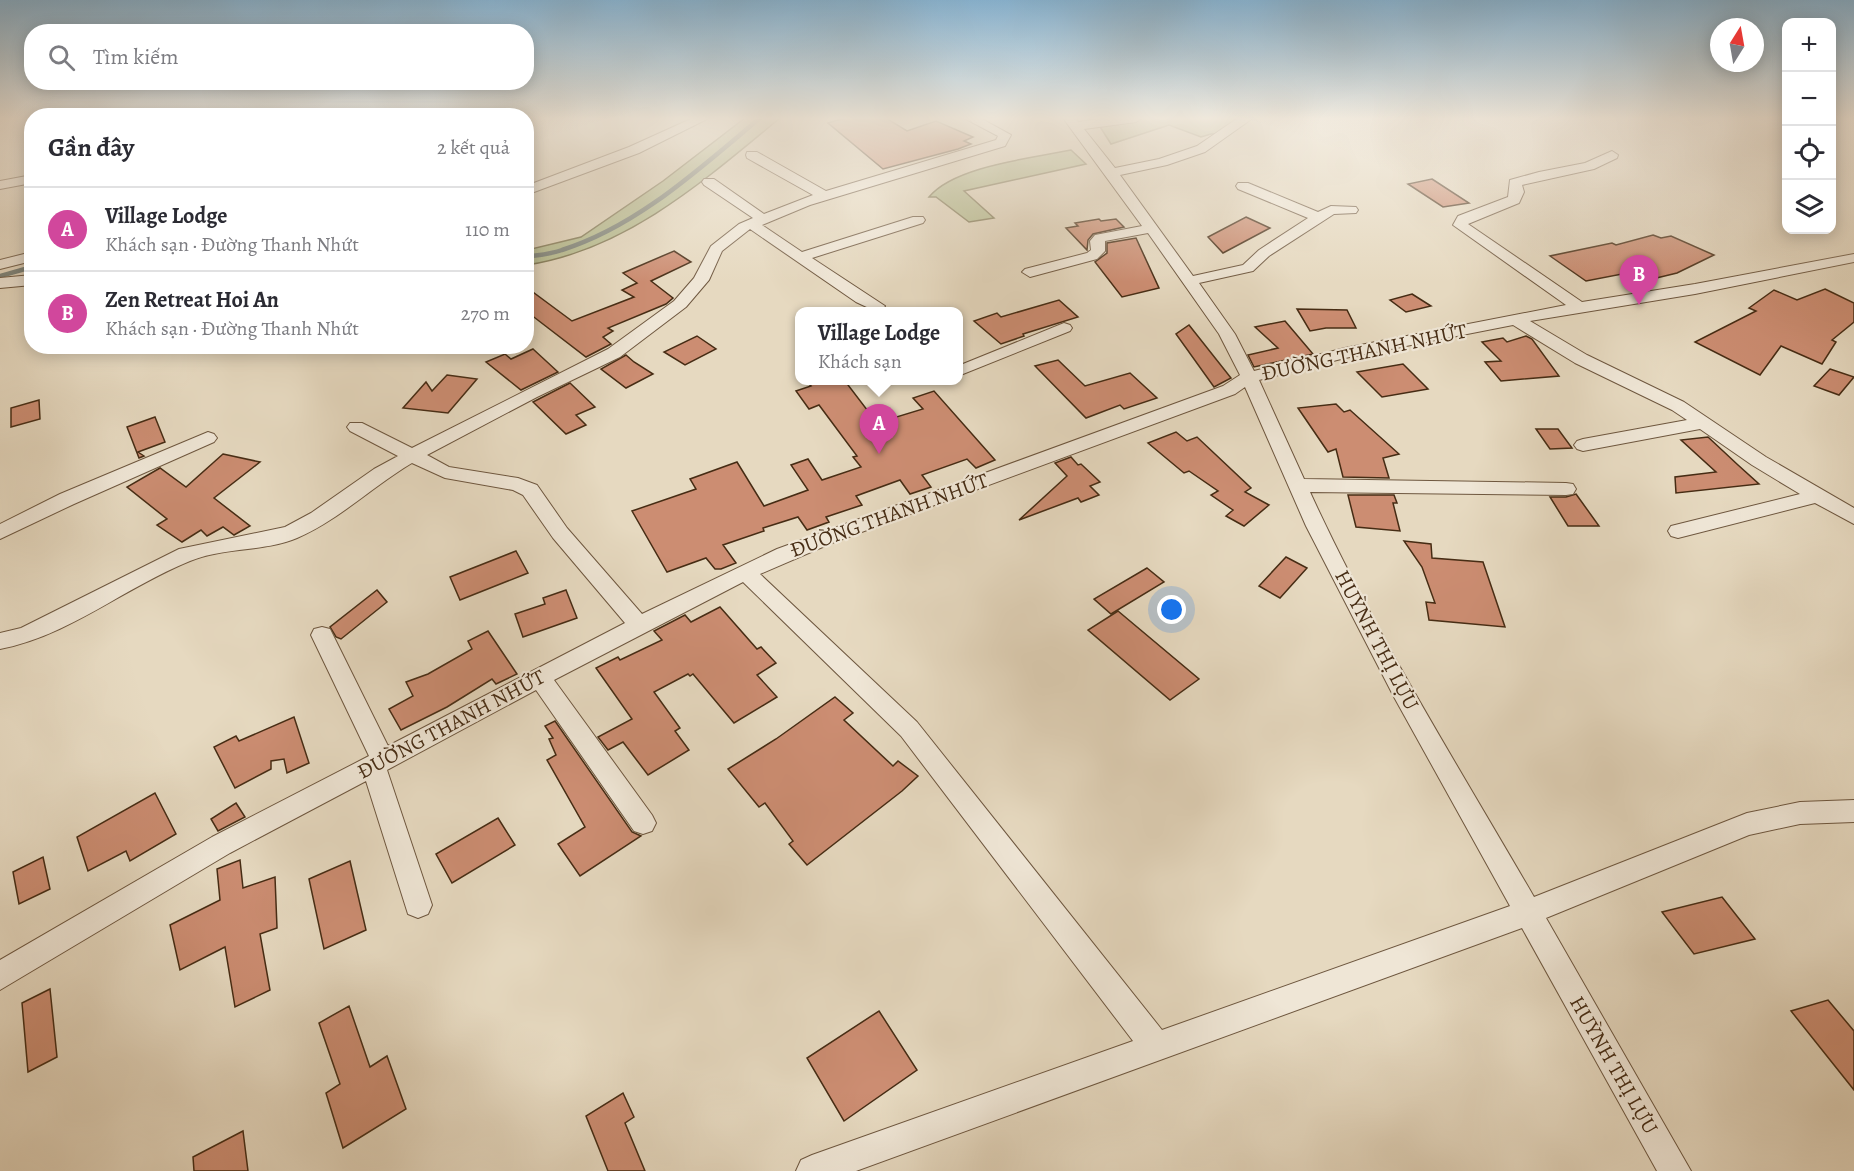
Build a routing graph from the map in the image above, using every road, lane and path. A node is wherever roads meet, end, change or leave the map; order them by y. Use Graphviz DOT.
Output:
graph roads {
  1 [pos="574,173"];
  2 [pos="783,173"];
  3 [pos="905,173"];
  4 [pos="1112,173"];
  5 [pos="1566,173"];
  6 [pos="24,180"];
  7 [pos="709,183"];
  8 [pos="0,185"];
  9 [pos="1243,186"];
  10 [pos="534,188"];
  11 [pos="825,196"];
  12 [pos="1351,210"];
  13 [pos="1319,217"];
  14 [pos="918,220"];
  15 [pos="757,221"];
  16 [pos="1152,228"];
  17 [pos="801,257"];
  18 [pos="24,258"];
  19 [pos="1854,258"];
  20 [pos="0,265"];
  21 [pos="1030,272"];
  22 [pos="24,281"];
  23 [pos="1189,281"];
  24 [pos="0,283"];
  25 [pos="877,306"];
  26 [pos="1579,307"];
  27 [pos="1518,321"];
  28 [pos="1064,328"];
  29 [pos="963,370"];
  30 [pos="1249,377"];
  31 [pos="1704,423"];
  32 [pos="356,427"];
  33 [pos="208,438"];
  34 [pos="1583,445"];
  35 [pos="411,456"];
  36 [pos="1298,485"];
  37 [pos="1566,489"];
  38 [pos="1816,496"];
  39 [pos="1854,517"];
  40 [pos="1678,531"];
  41 [pos="0,532"];
  42 [pos="745,572"];
  43 [pos="639,625"];
  44 [pos="322,635"];
  45 [pos="0,641"];
  46 [pos="540,678"];
  47 [pos="378,763"];
  48 [pos="1854,812"];
  49 [pos="643,823"];
  50 [pos="418,905"];
  51 [pos="1527,913"];
  52 [pos="0,976"];
  53 [pos="1156,1047"];
  54 [pos="812,1171"];
  55 [pos="1674,1171"];
  1 -- 10 [label="street"];
  2 -- 11 [label="street"];
  3 -- 11 [label="street"];
  4 -- 16 [label="street, HUỲNH THỊ LỰU"];
  5 -- 26 [label="street"];
  6 -- 8 [label="street"];
  7 -- 15 [label="street"];
  9 -- 13 [label="street"];
  11 -- 15 [label="street"];
  12 -- 13 [label="street"];
  13 -- 23 [label="street"];
  14 -- 17 [label="street"];
  15 -- 17 [label="street"];
  15 -- 35 [label="street"];
  16 -- 21 [label="street"];
  16 -- 23 [label="street, HUỲNH THỊ LỰU"];
  17 -- 25 [label="street"];
  18 -- 20 [label="street"];
  19 -- 26 [label="street, ĐƯỜNG THANH NHỨT"];
  22 -- 24 [label="street"];
  23 -- 30 [label="street, HUỲNH THỊ LỰU"];
  26 -- 27 [label="street, ĐƯỜNG THANH NHỨT"];
  27 -- 30 [label="street, ĐƯỜNG THANH NHỨT"];
  27 -- 31 [label="street"];
  28 -- 29 [label="street"];
  30 -- 36 [label="street, HUỲNH THỊ LỰU"];
  30 -- 42 [label="street, ĐƯỜNG THANH NHỨT"];
  31 -- 34 [label="street"];
  31 -- 38 [label="street"];
  32 -- 35 [label="street"];
  33 -- 41 [label="street"];
  35 -- 43 [label="street"];
  35 -- 45 [label="street"];
  36 -- 37 [label="street"];
  36 -- 51 [label="street, HUỲNH THỊ LỰU"];
  38 -- 39 [label="street"];
  38 -- 40 [label="street"];
  42 -- 43 [label="street, ĐƯỜNG THANH NHỨT"];
  42 -- 53 [label="street"];
  43 -- 46 [label="street, ĐƯỜNG THANH NHỨT"];
  44 -- 47 [label="street"];
  46 -- 47 [label="street, ĐƯỜNG THANH NHỨT"];
  46 -- 49 [label="street"];
  47 -- 50 [label="street"];
  47 -- 52 [label="street, ĐƯỜNG THANH NHỨT"];
  48 -- 51 [label="street"];
  51 -- 53 [label="street"];
  51 -- 55 [label="street, HUỲNH THỊ LỰU"];
  53 -- 54 [label="street"];
}
